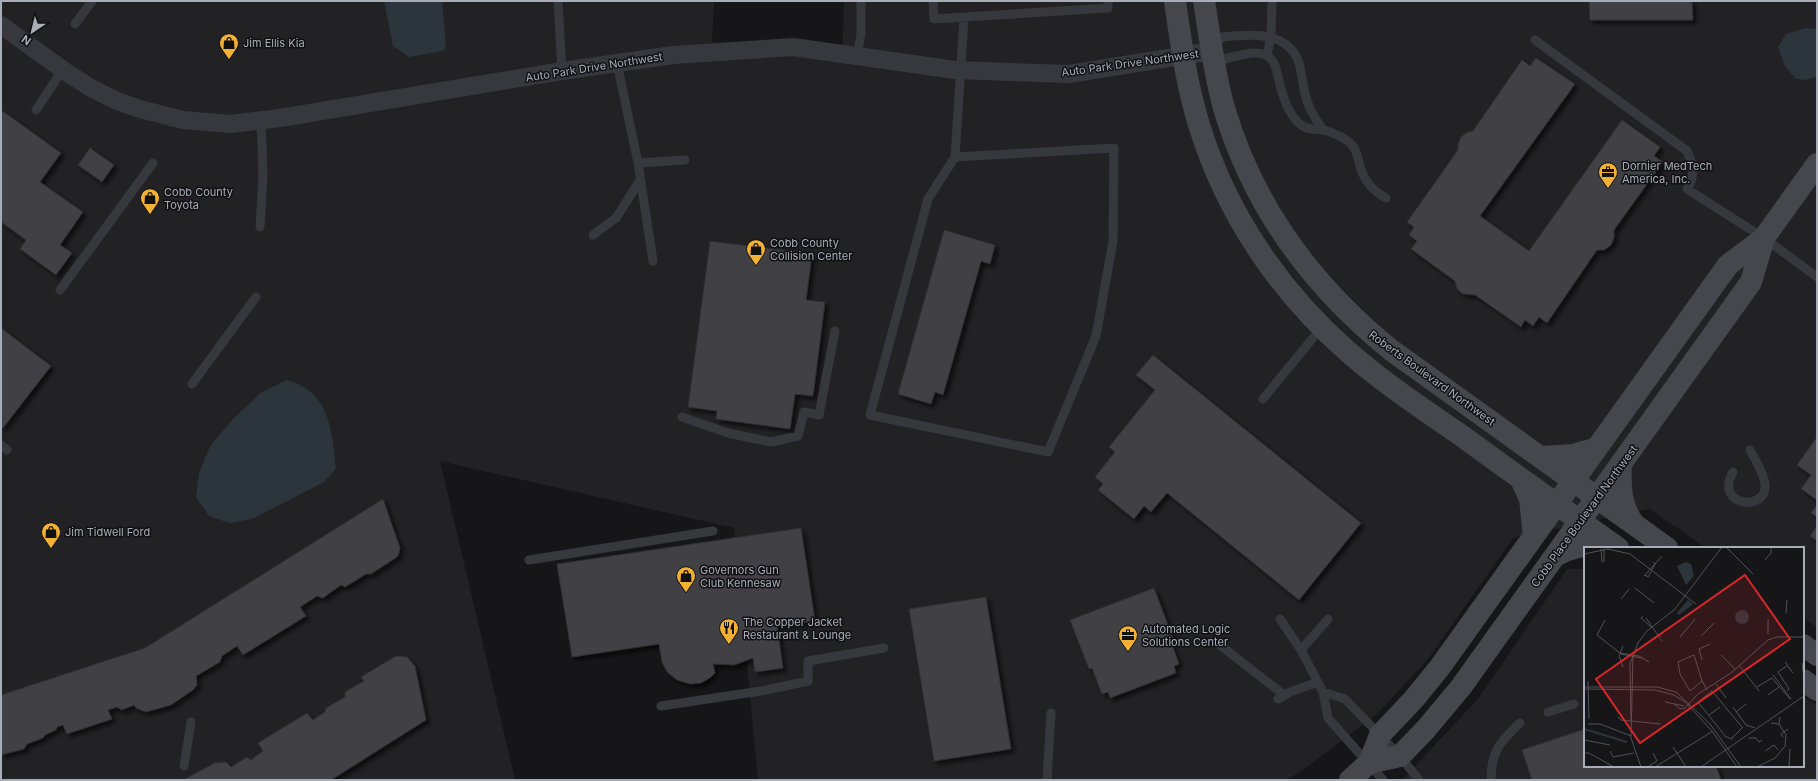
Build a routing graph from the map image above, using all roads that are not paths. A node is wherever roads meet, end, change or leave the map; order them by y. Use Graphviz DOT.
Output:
graph roads {
  1 [pos="92,1"];
  2 [pos="558,1"];
  3 [pos="861,1"];
  4 [pos="933,1"];
  5 [pos="1108,1"];
  6 [pos="1175,1"];
  7 [pos="1204,1"];
  8 [pos="1272,1"];
  9 [pos="964,18"];
  10 [pos="75,24"];
  11 [pos="1,25"];
  12 [pos="1271,37"];
  13 [pos="1535,40"];
  14 [pos="1212,51"];
  15 [pos="1183,55"];
  16 [pos="1267,55"];
  17 [pos="857,56"];
  18 [pos="617,63"];
  19 [pos="63,70"];
  20 [pos="961,70"];
  21 [pos="562,71"];
  22 [pos="36,110"];
  23 [pos="261,120"];
  24 [pos="1322,130"];
  25 [pos="955,157"];
  26 [pos="685,160"];
  27 [pos="153,163"];
  28 [pos="638,163"];
  29 [pos="1817,164"];
  30 [pos="640,180"];
  31 [pos="1386,198"];
  32 [pos="260,227"];
  33 [pos="593,235"];
  34 [pos="1764,238"];
  35 [pos="653,261"];
  36 [pos="1817,277"];
  37 [pos="60,290"];
  38 [pos="256,297"];
  39 [pos="1322,327"];
  40 [pos="835,331"];
  41 [pos="192,384"];
  42 [pos="1263,399"];
  43 [pos="682,417"];
  44 [pos="1597,448"];
  45 [pos="1750,450"];
  46 [pos="1540,456"];
  47 [pos="1621,464"];
  48 [pos="1733,472"];
  49 [pos="1521,478"];
  50 [pos="1573,481"];
  51 [pos="1597,498"];
  52 [pos="1557,504"];
  53 [pos="1580,521"];
  54 [pos="1634,524"];
  55 [pos="713,531"];
  56 [pos="1534,536"];
  57 [pos="1616,547"];
  58 [pos="1666,547"];
  59 [pos="1555,556"];
  60 [pos="529,560"];
  61 [pos="1280,619"];
  62 [pos="1328,619"];
  63 [pos="1220,645"];
  64 [pos="1804,646"];
  65 [pos="884,648"];
  66 [pos="1301,650"];
  67 [pos="1817,655"];
  68 [pos="1804,681"];
  69 [pos="1318,682"];
  70 [pos="1817,690"];
  71 [pos="1323,692"];
  72 [pos="1574,704"];
  73 [pos="661,706"];
  74 [pos="1548,712"];
  75 [pos="1051,713"];
  76 [pos="191,722"];
  77 [pos="1520,723"];
  78 [pos="1380,735"];
  79 [pos="1400,756"];
  80 [pos="1369,763"];
  81 [pos="184,766"];
  82 [pos="1047,780"];
  83 [pos="1350,780"];
  84 [pos="1383,780"];
  85 [pos="1419,780"];
  86 [pos="1491,780"];
  1 -- 10 [label="lane"];
  2 -- 21 [label="lane"];
  3 -- 17 [label="lane"];
  4 -- 9 [label="lane"];
  5 -- 9 [label="lane"];
  6 -- 15 [label="street"];
  7 -- 14 [label="street, Roberts Boulevard Northwest"];
  8 -- 12 [label="lane"];
  9 -- 20 [label="lane"];
  11 -- 19 [label="street, Auto Park Drive Northwest"];
  12 -- 14 [label="lane"];
  12 -- 16 [label="lane"];
  12 -- 24 [label="lane"];
  13 -- 34 [label="lane"];
  14 -- 15 [label="street, Auto Park Drive Northwest"];
  14 -- 16 [label="lane"];
  14 -- 46 [label="street, Roberts Boulevard Northwest"];
  15 -- 20 [label="street, Auto Park Drive Northwest"];
  15 -- 39 [label="street"];
  16 -- 24 [label="lane"];
  17 -- 18 [label="street, Auto Park Drive Northwest"];
  17 -- 20 [label="street, Auto Park Drive Northwest"];
  18 -- 21 [label="street, Auto Park Drive Northwest"];
  18 -- 28 [label="lane"];
  19 -- 22 [label="lane"];
  19 -- 23 [label="street, Auto Park Drive Northwest"];
  20 -- 25 [label="lane"];
  21 -- 23 [label="street, Auto Park Drive Northwest"];
  23 -- 32 [label="lane"];
  24 -- 31 [label="lane"];
  25 -- 25 [label="lane"];
  26 -- 28 [label="lane"];
  27 -- 37 [label="lane"];
  28 -- 30 [label="lane"];
  29 -- 34 [label="street, Cobb Place Boulevard Northwest"];
  30 -- 33 [label="lane"];
  30 -- 35 [label="lane"];
  34 -- 36 [label="lane"];
  34 -- 44 [label="street, Cobb Place Boulevard Northwest"];
  34 -- 47 [label="street, Cobb Place Boulevard Northwest"];
  38 -- 41 [label="lane"];
  39 -- 42 [label="lane"];
  39 -- 49 [label="street"];
  40 -- 43 [label="lane"];
  44 -- 46 [label="street"];
  44 -- 50 [label="street, Cobb Place Boulevard Northwest"];
  45 -- 48 [label="lane"];
  46 -- 50 [label="street, Roberts Boulevard Northwest"];
  47 -- 51 [label="street, Cobb Place Boulevard Northwest"];
  47 -- 54 [label="street"];
  49 -- 52 [label="street"];
  49 -- 56 [label="street"];
  50 -- 51 [label="street, Roberts Boulevard Northwest"];
  50 -- 52 [label="street, Cobb Place Boulevard Northwest"];
  51 -- 53 [label="street, Cobb Place Boulevard Northwest"];
  51 -- 54 [label="street, Roberts Boulevard Northwest"];
  52 -- 53 [label="street"];
  52 -- 56 [label="street, Cobb Place Boulevard Northwest"];
  53 -- 57 [label="street"];
  53 -- 59 [label="street, Cobb Place Boulevard Northwest"];
  54 -- 58 [label="street, Roberts Boulevard Northwest"];
  55 -- 60 [label="lane"];
  56 -- 78 [label="street, Cobb Place Boulevard Northwest"];
  57 -- 59 [label="street"];
  59 -- 79 [label="street, Cobb Place Boulevard Northwest"];
  61 -- 66 [label="lane"];
  62 -- 66 [label="lane"];
  63 -- 69 [label="lane"];
  64 -- 67 [label="street"];
  65 -- 73 [label="lane"];
  66 -- 69 [label="lane"];
  68 -- 70 [label="street"];
  69 -- 71 [label="lane"];
  71 -- 78 [label="lane"];
  71 -- 80 [label="lane"];
  72 -- 74 [label="lane"];
  75 -- 82 [label="lane"];
  76 -- 81 [label="lane"];
  77 -- 86 [label="lane"];
  78 -- 79 [label="lane"];
  78 -- 80 [label="street, Cobb Place Boulevard Northwest"];
  79 -- 80 [label="street, Cobb Place Boulevard Northwest"];
  79 -- 85 [label="lane"];
  80 -- 83 [label="street, Cobb Place Boulevard Northwest"];
  80 -- 84 [label="lane"];
}
